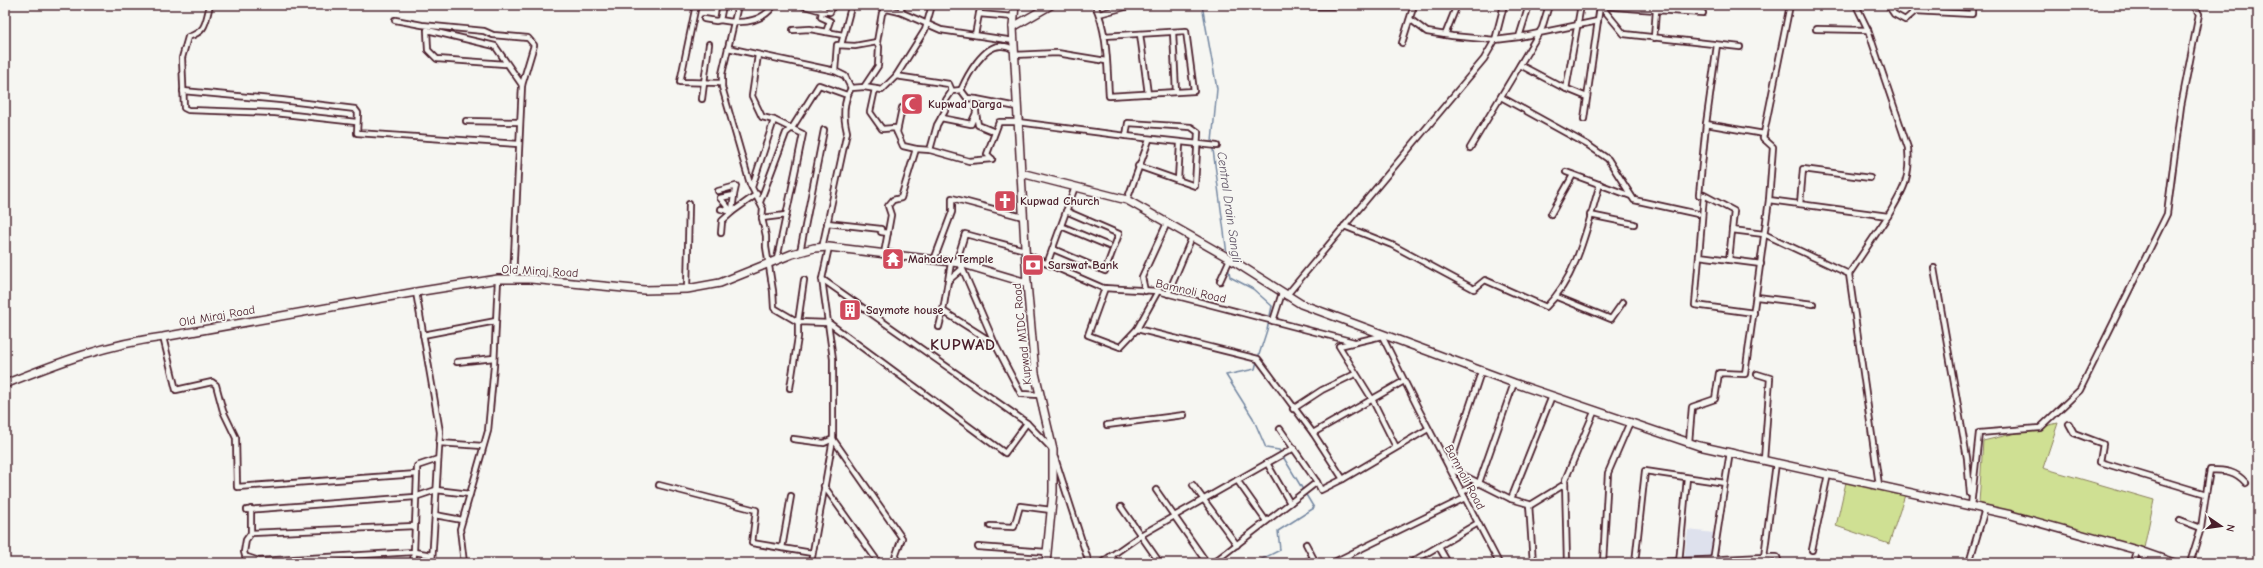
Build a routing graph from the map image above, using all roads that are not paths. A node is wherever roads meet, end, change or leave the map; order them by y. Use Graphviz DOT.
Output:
graph roads {
  1 [pos="210,5"];
  2 [pos="696,5"];
  3 [pos="723,5"];
  4 [pos="738,5"];
  5 [pos="774,5"];
  6 [pos="800,5"];
  7 [pos="824,5"];
  8 [pos="833,5"];
  9 [pos="875,5"];
  10 [pos="903,5"];
  11 [pos="932,5"];
  12 [pos="981,5"];
  13 [pos="1015,5"];
  14 [pos="1095,5"];
  15 [pos="1133,5"];
  16 [pos="1371,5"];
  17 [pos="1388,5"];
  18 [pos="1414,5"];
  19 [pos="1457,5"];
  20 [pos="1504,5"];
  21 [pos="1529,5"];
  22 [pos="1549,5"];
  23 [pos="1581,5"];
  24 [pos="1600,5"];
  25 [pos="1790,5"];
  26 [pos="1856,5"];
  27 [pos="1888,5"];
  28 [pos="1922,5"];
  29 [pos="1972,5"];
  30 [pos="2194,5"];
  31 [pos="1047,6"];
  32 [pos="1313,6"];
  33 [pos="1333,6"];
  34 [pos="1657,8"];
  35 [pos="887,9"];
  36 [pos="822,11"];
  37 [pos="850,11"];
  38 [pos="1915,11"];
  39 [pos="900,12"];
  40 [pos="1703,13"];
  41 [pos="979,14"];
  42 [pos="1099,14"];
  43 [pos="1014,17"];
  44 [pos="704,18"];
  45 [pos="1410,19"];
  46 [pos="395,20"];
  47 [pos="720,20"];
  48 [pos="1598,21"];
  49 [pos="927,22"];
  50 [pos="734,23"];
  51 [pos="1577,26"];
  52 [pos="1013,27"];
  53 [pos="1816,29"];
  54 [pos="793,30"];
  55 [pos="1868,30"];
  56 [pos="826,32"];
  57 [pos="1173,32"];
  58 [pos="1539,33"];
  59 [pos="1140,34"];
  60 [pos="843,35"];
  61 [pos="975,35"];
  62 [pos="1445,35"];
  63 [pos="1104,36"];
  64 [pos="1519,37"];
  65 [pos="1654,38"];
  66 [pos="1495,40"];
  67 [pos="1014,41"];
  68 [pos="877,42"];
  69 [pos="1402,43"];
  70 [pos="709,44"];
  71 [pos="840,45"];
  72 [pos="1718,45"];
  73 [pos="1740,47"];
  74 [pos="728,48"];
  75 [pos="1014,52"];
  76 [pos="758,54"];
  77 [pos="1106,61"];
  78 [pos="505,64"];
  79 [pos="1520,65"];
  80 [pos="835,71"];
  81 [pos="896,76"];
  82 [pos="703,83"];
  83 [pos="722,83"];
  84 [pos="522,85"];
  85 [pos="864,87"];
  86 [pos="851,88"];
  87 [pos="875,89"];
  88 [pos="1566,89"];
  89 [pos="961,90"];
  90 [pos="183,91"];
  91 [pos="952,91"];
  92 [pos="1176,92"];
  93 [pos="1148,94"];
  94 [pos="847,95"];
  95 [pos="1501,97"];
  96 [pos="1587,97"];
  97 [pos="702,99"];
  98 [pos="976,99"];
  99 [pos="1017,107"];
  100 [pos="902,108"];
  101 [pos="976,113"];
  102 [pos="941,118"];
  103 [pos="1584,119"];
  104 [pos="774,120"];
  105 [pos="466,121"];
  106 [pos="356,122"];
  107 [pos="519,122"];
  108 [pos="1018,122"];
  109 [pos="1706,124"];
  110 [pos="792,128"];
  111 [pos="824,130"];
  112 [pos="897,132"];
  113 [pos="995,132"];
  114 [pos="1764,134"];
  115 [pos="1126,136"];
  116 [pos="1149,140"];
  117 [pos="519,144"];
  118 [pos="1180,144"];
  119 [pos="1197,145"];
  120 [pos="1217,146"];
  121 [pos="1470,148"];
  122 [pos="916,149"];
  123 [pos="930,150"];
  124 [pos="1138,166"];
  125 [pos="1566,172"];
  126 [pos="1021,173"];
  127 [pos="1573,175"];
  128 [pos="1870,178"];
  129 [pos="1178,180"];
  130 [pos="1600,184"];
  131 [pos="752,186"];
  132 [pos="1075,187"];
  133 [pos="718,191"];
  134 [pos="756,194"];
  135 [pos="734,195"];
  136 [pos="1699,195"];
  137 [pos="1631,196"];
  138 [pos="1127,200"];
  139 [pos="1769,200"];
  140 [pos="760,202"];
  141 [pos="689,204"];
  142 [pos="1800,204"];
  143 [pos="721,209"];
  144 [pos="1066,211"];
  145 [pos="732,212"];
  146 [pos="1552,214"];
  147 [pos="1698,214"];
  148 [pos="786,215"];
  149 [pos="1590,215"];
  150 [pos="1888,216"];
  151 [pos="1023,217"];
  152 [pos="762,218"];
  153 [pos="827,223"];
  154 [pos="1167,223"];
  155 [pos="1634,224"];
  156 [pos="1061,226"];
  157 [pos="1344,226"];
  158 [pos="1732,230"];
  159 [pos="721,233"];
  160 [pos="888,233"];
  161 [pos="1764,234"];
  162 [pos="1192,237"];
  163 [pos="1109,246"];
  164 [pos="825,248"];
  165 [pos="1053,249"];
  166 [pos="800,252"];
  167 [pos="1025,252"];
  168 [pos="884,254"];
  169 [pos="1699,256"];
  170 [pos="777,259"];
  171 [pos="1230,259"];
  172 [pos="934,260"];
  173 [pos="1729,260"];
  174 [pos="769,264"];
  175 [pos="1048,264"];
  176 [pos="1761,264"];
  177 [pos="957,265"];
  178 [pos="1934,268"];
  179 [pos="1848,274"];
  180 [pos="498,279"];
  181 [pos="513,279"];
  182 [pos="822,279"];
  183 [pos="804,280"];
  184 [pos="948,281"];
  185 [pos="1220,281"];
  186 [pos="1027,283"];
  187 [pos="1105,288"];
  188 [pos="687,289"];
  189 [pos="1145,291"];
  190 [pos="416,292"];
  191 [pos="1158,292"];
  192 [pos="1168,294"];
  193 [pos="1284,295"];
  194 [pos="1557,297"];
  195 [pos="1757,297"];
  196 [pos="1622,302"];
  197 [pos="1813,304"];
  198 [pos="943,311"];
  199 [pos="1754,313"];
  200 [pos="496,321"];
  201 [pos="1273,321"];
  202 [pos="798,322"];
  203 [pos="829,323"];
  204 [pos="939,327"];
  205 [pos="1137,329"];
  206 [pos="423,335"];
  207 [pos="1382,336"];
  208 [pos="163,337"];
  209 [pos="1356,342"];
  210 [pos="995,344"];
  211 [pos="494,358"];
  212 [pos="457,362"];
  213 [pos="1481,372"];
  214 [pos="1355,374"];
  215 [pos="1757,374"];
  216 [pos="1404,381"];
  217 [pos="1514,383"];
  218 [pos="5,384"];
  219 [pos="790,388"];
  220 [pos="1040,395"];
  221 [pos="1552,396"];
  222 [pos="1372,399"];
  223 [pos="1293,409"];
  224 [pos="1595,410"];
  225 [pos="1184,415"];
  226 [pos="1630,422"];
  227 [pos="1027,423"];
  228 [pos="2069,424"];
  229 [pos="1107,425"];
  230 [pos="1280,428"];
  231 [pos="1428,429"];
  232 [pos="1313,433"];
  233 [pos="793,439"];
  234 [pos="833,439"];
  235 [pos="1689,442"];
  236 [pos="439,443"];
  237 [pos="483,446"];
  238 [pos="1396,447"];
  239 [pos="1294,448"];
  240 [pos="1053,450"];
  241 [pos="1730,452"];
  242 [pos="438,459"];
  243 [pos="1764,460"];
  244 [pos="1267,463"];
  245 [pos="1776,463"];
  246 [pos="1449,468"];
  247 [pos="417,474"];
  248 [pos="1828,474"];
  249 [pos="1687,478"];
  250 [pos="1343,479"];
  251 [pos="1238,480"];
  252 [pos="1317,482"];
  253 [pos="1479,483"];
  254 [pos="1725,483"];
  255 [pos="2246,483"];
  256 [pos="1193,484"];
  257 [pos="1565,484"];
  258 [pos="658,485"];
  259 [pos="1879,485"];
  260 [pos="824,486"];
  261 [pos="436,490"];
  262 [pos="1156,490"];
  263 [pos="1462,492"];
  264 [pos="470,494"];
  265 [pos="2206,494"];
  266 [pos="791,496"];
  267 [pos="416,497"];
  268 [pos="1465,498"];
  269 [pos="1511,499"];
  270 [pos="1204,500"];
  271 [pos="1290,503"];
  272 [pos="1529,506"];
  273 [pos="1971,506"];
  274 [pos="1121,507"];
  275 [pos="1984,509"];
  276 [pos="1051,510"];
  277 [pos="435,515"];
  278 [pos="1174,516"];
  279 [pos="462,520"];
  280 [pos="2180,520"];
  281 [pos="1266,521"];
  282 [pos="1478,523"];
  283 [pos="415,526"];
  284 [pos="990,526"];
  285 [pos="2201,528"];
  286 [pos="251,533"];
  287 [pos="1140,535"];
  288 [pos="1306,544"];
  289 [pos="1237,545"];
  290 [pos="978,547"];
  291 [pos="1439,547"];
  292 [pos="782,548"];
  293 [pos="1812,550"];
  294 [pos="2137,550"];
  295 [pos="414,552"];
  296 [pos="1047,552"];
  297 [pos="812,554"];
  298 [pos="432,555"];
  299 [pos="1111,556"];
  300 [pos="247,557"];
  301 [pos="1764,557"];
  302 [pos="876,559"];
  303 [pos="1315,561"];
  304 [pos="1713,561"];
  305 [pos="1679,562"];
  306 [pos="247,563"];
  307 [pos="414,563"];
  308 [pos="432,563"];
  309 [pos="464,563"];
  310 [pos="811,563"];
  311 [pos="893,563"];
  312 [pos="1046,563"];
  313 [pos="1089,563"];
  314 [pos="1101,563"];
  315 [pos="1117,563"];
  316 [pos="1160,563"];
  317 [pos="1207,563"];
  318 [pos="1213,563"];
  319 [pos="1302,563"];
  320 [pos="1332,563"];
  321 [pos="1410,563"];
  322 [pos="1448,563"];
  323 [pos="1499,563"];
  324 [pos="1533,563"];
  325 [pos="1567,563"];
  326 [pos="1603,563"];
  327 [pos="1634,563"];
  328 [pos="1641,563"];
  329 [pos="1779,563"];
  330 [pos="1969,563"];
  331 [pos="2134,563"];
  332 [pos="2148,563"];
  333 [pos="2174,563"];
  334 [pos="2190,563"];
  1 -- 90 [label="street"];
  2 -- 82 [label="street"];
  3 -- 47 [label="street"];
  4 -- 50 [label="street"];
  5 -- 50 [label="street"];
  6 -- 36 [label="street"];
  7 -- 36 [label="street"];
  8 -- 36 [label="street"];
  9 -- 35 [label="street"];
  10 -- 39 [label="street"];
  11 -- 49 [label="street"];
  12 -- 41 [label="street"];
  13 -- 43 [label="main road, Kupwad MIDC Road"];
  14 -- 42 [label="street"];
  15 -- 42 [label="street"];
  16 -- 17 [label="street"];
  16 -- 33 [label="street"];
  17 -- 18 [label="street"];
  18 -- 45 [label="street"];
  19 -- 62 [label="street"];
  20 -- 66 [label="street"];
  21 -- 64 [label="street"];
  22 -- 58 [label="street"];
  23 -- 51 [label="street"];
  24 -- 34 [label="street"];
  24 -- 48 [label="street"];
  24 -- 65 [label="street"];
  25 -- 114 [label="street"];
  26 -- 55 [label="street"];
  27 -- 38 [label="street"];
  28 -- 38 [label="street"];
  29 -- 38 [label="street"];
  30 -- 273 [label="street"];
  31 -- 52 [label="main road"];
  32 -- 33 [label="street"];
  34 -- 40 [label="street"];
  34 -- 65 [label="street"];
  35 -- 39 [label="street"];
  35 -- 68 [label="street"];
  36 -- 56 [label="street"];
  37 -- 60 [label="street"];
  39 -- 49 [label="street"];
  41 -- 43 [label="street"];
  41 -- 61 [label="street"];
  42 -- 63 [label="street"];
  43 -- 52 [label="main road, Kupwad MIDC Road"];
  44 -- 47 [label="street"];
  45 -- 62 [label="street"];
  45 -- 69 [label="street"];
  46 -- 84 [label="street"];
  47 -- 50 [label="street"];
  48 -- 51 [label="street"];
  48 -- 96 [label="street"];
  49 -- 61 [label="street"];
  49 -- 81 [label="street"];
  50 -- 74 [label="street"];
  51 -- 58 [label="street"];
  51 -- 88 [label="street"];
  52 -- 67 [label="main road, Kupwad MIDC Road"];
  53 -- 55 [label="street"];
  54 -- 56 [label="street"];
  55 -- 150 [label="street"];
  56 -- 60 [label="street"];
  57 -- 59 [label="street"];
  57 -- 92 [label="street"];
  57 -- 92 [label="street"];
  58 -- 64 [label="street"];
  58 -- 79 [label="street"];
  59 -- 63 [label="street"];
  59 -- 93 [label="street"];
  60 -- 71 [label="street"];
  61 -- 67 [label="street"];
  62 -- 66 [label="street"];
  63 -- 77 [label="street"];
  64 -- 66 [label="street"];
  65 -- 72 [label="street"];
  66 -- 157 [label="street"];
  67 -- 75 [label="main road, Kupwad MIDC Road"];
  68 -- 71 [label="street"];
  68 -- 85 [label="street"];
  70 -- 82 [label="street"];
  71 -- 80 [label="street"];
  72 -- 73 [label="street"];
  72 -- 109 [label="street"];
  74 -- 76 [label="street"];
  74 -- 83 [label="street"];
  75 -- 77 [label="street"];
  75 -- 89 [label="street"];
  75 -- 99 [label="main road, Kupwad MIDC Road"];
  76 -- 80 [label="street"];
  76 -- 104 [label="street"];
  77 -- 93 [label="street"];
  78 -- 78 [label="street"];
  78 -- 84 [label="street"];
  79 -- 88 [label="street"];
  79 -- 95 [label="street"];
  80 -- 86 [label="street"];
  81 -- 87 [label="street"];
  81 -- 91 [label="street"];
  82 -- 83 [label="street"];
  82 -- 97 [label="street"];
  83 -- 131 [label="street"];
  84 -- 107 [label="street"];
  85 -- 86 [label="street"];
  85 -- 87 [label="street"];
  86 -- 94 [label="street"];
  87 -- 112 [label="street"];
  88 -- 96 [label="street"];
  89 -- 91 [label="street"];
  89 -- 98 [label="street"];
  90 -- 106 [label="street"];
  90 -- 106 [label="street"];
  91 -- 102 [label="street"];
  92 -- 93 [label="street"];
  94 -- 110 [label="street"];
  94 -- 153 [label="street"];
  95 -- 121 [label="street"];
  95 -- 137 [label="street"];
  96 -- 103 [label="street"];
  98 -- 99 [label="street"];
  98 -- 101 [label="street"];
  99 -- 108 [label="main road, Kupwad MIDC Road"];
  100 -- 112 [label="street"];
  101 -- 102 [label="street"];
  101 -- 113 [label="street"];
  102 -- 123 [label="street"];
  104 -- 110 [label="street"];
  104 -- 131 [label="street"];
  105 -- 107 [label="street"];
  106 -- 117 [label="street"];
  107 -- 117 [label="street"];
  108 -- 113 [label="street"];
  108 -- 115 [label="street"];
  108 -- 126 [label="main road, Kupwad MIDC Road"];
  109 -- 114 [label="street"];
  109 -- 136 [label="street"];
  110 -- 140 [label="street"];
  110 -- 148 [label="street"];
  111 -- 166 [label="street"];
  112 -- 122 [label="street"];
  113 -- 123 [label="street"];
  114 -- 139 [label="street"];
  115 -- 116 [label="street"];
  115 -- 119 [label="street"];
  116 -- 118 [label="street"];
  116 -- 124 [label="street"];
  117 -- 181 [label="street"];
  118 -- 119 [label="street"];
  118 -- 129 [label="street"];
  119 -- 120 [label="street"];
  119 -- 129 [label="street"];
  122 -- 123 [label="street"];
  122 -- 160 [label="street"];
  124 -- 129 [label="street"];
  124 -- 138 [label="street"];
  125 -- 127 [label="street"];
  126 -- 132 [label="main road"];
  126 -- 151 [label="main road, Kupwad MIDC Road"];
  127 -- 130 [label="street"];
  127 -- 146 [label="street"];
  128 -- 142 [label="street"];
  130 -- 137 [label="street"];
  130 -- 149 [label="street"];
  131 -- 134 [label="street"];
  132 -- 138 [label="main road"];
  132 -- 144 [label="street"];
  133 -- 135 [label="street"];
  134 -- 140 [label="street"];
  134 -- 145 [label="street"];
  135 -- 145 [label="street"];
  135 -- 145 [label="street"];
  137 -- 147 [label="street"];
  138 -- 154 [label="main road"];
  139 -- 142 [label="street"];
  139 -- 161 [label="street"];
  140 -- 152 [label="street"];
  141 -- 188 [label="street"];
  142 -- 150 [label="street"];
  143 -- 145 [label="street"];
  144 -- 156 [label="street"];
  144 -- 165 [label="street"];
  145 -- 159 [label="street"];
  148 -- 152 [label="street"];
  148 -- 170 [label="street"];
  149 -- 155 [label="street"];
  149 -- 194 [label="street"];
  150 -- 179 [label="street"];
  151 -- 167 [label="main road, Kupwad MIDC Road"];
  151 -- 172 [label="street"];
  152 -- 174 [label="street"];
  153 -- 160 [label="street"];
  153 -- 164 [label="street"];
  154 -- 162 [label="main road"];
  154 -- 189 [label="street"];
  156 -- 163 [label="street"];
  156 -- 165 [label="street"];
  157 -- 193 [label="street"];
  157 -- 194 [label="street"];
  158 -- 161 [label="street"];
  158 -- 169 [label="street"];
  158 -- 173 [label="street"];
  160 -- 168 [label="street"];
  161 -- 176 [label="street"];
  161 -- 179 [label="street"];
  162 -- 171 [label="main road"];
  162 -- 192 [label="street"];
  164 -- 166 [label="main road, Old Miraj Road"];
  164 -- 168 [label="main road, Old Miraj Road"];
  164 -- 182 [label="street"];
  165 -- 175 [label="street"];
  166 -- 170 [label="main road, Old Miraj Road"];
  167 -- 175 [label="street, Bamnoli Road"];
  167 -- 177 [label="street, Bamnoli Road"];
  167 -- 186 [label="main road, Kupwad MIDC Road"];
  168 -- 172 [label="main road, Old Miraj Road"];
  169 -- 173 [label="street"];
  169 -- 199 [label="street"];
  170 -- 174 [label="main road, Old Miraj Road"];
  171 -- 185 [label="street"];
  171 -- 193 [label="main road"];
  172 -- 177 [label="main road, Old Miraj Road"];
  173 -- 176 [label="street"];
  174 -- 188 [label="main road, Old Miraj Road"];
  174 -- 202 [label="street"];
  175 -- 187 [label="street, Bamnoli Road"];
  176 -- 195 [label="street"];
  177 -- 184 [label="street"];
  177 -- 184 [label="street"];
  177 -- 186 [label="main road, Old Miraj Road"];
  177 -- 210 [label="street"];
  178 -- 273 [label="street"];
  179 -- 259 [label="street"];
  180 -- 181 [label="main road, Old Miraj Road"];
  180 -- 190 [label="main road, Old Miraj Road"];
  180 -- 200 [label="street"];
  181 -- 188 [label="main road, Old Miraj Road"];
  182 -- 203 [label="street"];
  182 -- 227 [label="street"];
  183 -- 202 [label="street"];
  184 -- 198 [label="street"];
  186 -- 220 [label="main road, Kupwad MIDC Road"];
  187 -- 189 [label="street, Bamnoli Road"];
  187 -- 205 [label="street"];
  189 -- 191 [label="street, Bamnoli Road"];
  190 -- 206 [label="street"];
  190 -- 208 [label="main road, Old Miraj Road"];
  191 -- 192 [label="street, Bamnoli Road"];
  191 -- 205 [label="street"];
  192 -- 201 [label="street, Bamnoli Road"];
  193 -- 201 [label="street"];
  193 -- 207 [label="main road"];
  194 -- 196 [label="street"];
  195 -- 197 [label="street"];
  195 -- 199 [label="street"];
  198 -- 204 [label="street"];
  198 -- 210 [label="street"];
  199 -- 235 [label="street"];
  200 -- 206 [label="street"];
  200 -- 211 [label="street"];
  201 -- 209 [label="street, Bamnoli Road"];
  202 -- 203 [label="street"];
  202 -- 219 [label="street"];
  203 -- 227 [label="street"];
  203 -- 234 [label="street"];
  205 -- 223 [label="street"];
  206 -- 236 [label="street"];
  207 -- 209 [label="street"];
  207 -- 213 [label="main road"];
  207 -- 216 [label="street, Bamnoli Road"];
  208 -- 218 [label="main road, Old Miraj Road"];
  208 -- 247 [label="street"];
  209 -- 214 [label="street"];
  210 -- 220 [label="street"];
  211 -- 212 [label="street"];
  211 -- 237 [label="street"];
  213 -- 217 [label="main road"];
  213 -- 246 [label="street"];
  214 -- 222 [label="street"];
  214 -- 223 [label="street"];
  215 -- 243 [label="street"];
  216 -- 222 [label="street"];
  216 -- 231 [label="street, Bamnoli Road"];
  217 -- 221 [label="main road"];
  217 -- 253 [label="street"];
  220 -- 240 [label="main road, Kupwad MIDC Road"];
  221 -- 224 [label="main road"];
  221 -- 269 [label="street"];
  222 -- 232 [label="street"];
  222 -- 238 [label="street"];
  223 -- 232 [label="street"];
  224 -- 226 [label="main road"];
  224 -- 257 [label="street"];
  225 -- 229 [label="street"];
  226 -- 235 [label="main road"];
  226 -- 326 [label="street"];
  227 -- 240 [label="street"];
  228 -- 265 [label="street"];
  230 -- 239 [label="street"];
  231 -- 238 [label="street"];
  231 -- 246 [label="street, Bamnoli Road"];
  232 -- 250 [label="street"];
  233 -- 234 [label="street"];
  234 -- 260 [label="street"];
  234 -- 311 [label="street"];
  235 -- 241 [label="main road"];
  236 -- 237 [label="street"];
  236 -- 242 [label="street"];
  237 -- 264 [label="street"];
  238 -- 250 [label="street"];
  239 -- 244 [label="street"];
  239 -- 252 [label="street"];
  240 -- 276 [label="main road, Kupwad MIDC Road"];
  240 -- 313 [label="street"];
  241 -- 243 [label="main road"];
  241 -- 254 [label="street"];
  242 -- 247 [label="street"];
  242 -- 261 [label="street"];
  243 -- 245 [label="main road"];
  244 -- 251 [label="street"];
  244 -- 271 [label="street"];
  245 -- 248 [label="main road"];
  245 -- 301 [label="street"];
  246 -- 253 [label="street"];
  246 -- 263 [label="street, Bamnoli Road"];
  247 -- 267 [label="street"];
  248 -- 259 [label="main road"];
  248 -- 293 [label="street"];
  249 -- 254 [label="street"];
  249 -- 305 [label="street"];
  249 -- 327 [label="street"];
  250 -- 252 [label="street"];
  251 -- 270 [label="street"];
  251 -- 281 [label="street"];
  252 -- 271 [label="street"];
  253 -- 263 [label="street"];
  253 -- 269 [label="street"];
  254 -- 304 [label="street"];
  255 -- 265 [label="street"];
  256 -- 270 [label="street"];
  257 -- 272 [label="street"];
  257 -- 325 [label="street"];
  258 -- 292 [label="street"];
  259 -- 273 [label="main road"];
  260 -- 297 [label="street"];
  260 -- 302 [label="street"];
  261 -- 264 [label="street"];
  261 -- 267 [label="street"];
  261 -- 277 [label="street"];
  262 -- 278 [label="street"];
  263 -- 268 [label="street, Bamnoli Road"];
  264 -- 279 [label="street"];
  265 -- 285 [label="street"];
  266 -- 292 [label="street"];
  267 -- 283 [label="street"];
  267 -- 286 [label="street"];
  268 -- 282 [label="street, Bamnoli Road"];
  268 -- 320 [label="street"];
  269 -- 272 [label="street"];
  270 -- 278 [label="street"];
  270 -- 289 [label="street"];
  271 -- 281 [label="street"];
  272 -- 324 [label="street"];
  273 -- 275 [label="main road"];
  274 -- 287 [label="street"];
  275 -- 294 [label="main road"];
  275 -- 330 [label="street"];
  276 -- 284 [label="street"];
  276 -- 296 [label="main road, Kupwad MIDC Road"];
  277 -- 279 [label="street"];
  277 -- 298 [label="street"];
  278 -- 287 [label="street"];
  278 -- 317 [label="street"];
  279 -- 309 [label="street"];
  280 -- 285 [label="street"];
  281 -- 289 [label="street"];
  282 -- 291 [label="street"];
  282 -- 323 [label="street, Bamnoli Road"];
  283 -- 286 [label="street"];
  283 -- 295 [label="street"];
  285 -- 334 [label="street"];
  286 -- 300 [label="street"];
  287 -- 299 [label="street"];
  287 -- 316 [label="street"];
  288 -- 303 [label="street"];
  289 -- 318 [label="street"];
  290 -- 296 [label="street"];
  291 -- 321 [label="street"];
  291 -- 322 [label="street"];
  292 -- 297 [label="street"];
  294 -- 331 [label="street"];
  294 -- 332 [label="street"];
  294 -- 333 [label="main road"];
  295 -- 298 [label="street"];
  295 -- 300 [label="street"];
  295 -- 307 [label="street"];
  296 -- 312 [label="main road, Kupwad MIDC Road"];
  297 -- 310 [label="street"];
  298 -- 308 [label="street"];
  299 -- 314 [label="street"];
  299 -- 315 [label="street"];
  300 -- 306 [label="street"];
  301 -- 304 [label="street"];
  301 -- 329 [label="street"];
  303 -- 319 [label="street"];
  304 -- 305 [label="street"];
  305 -- 328 [label="street"];
}
